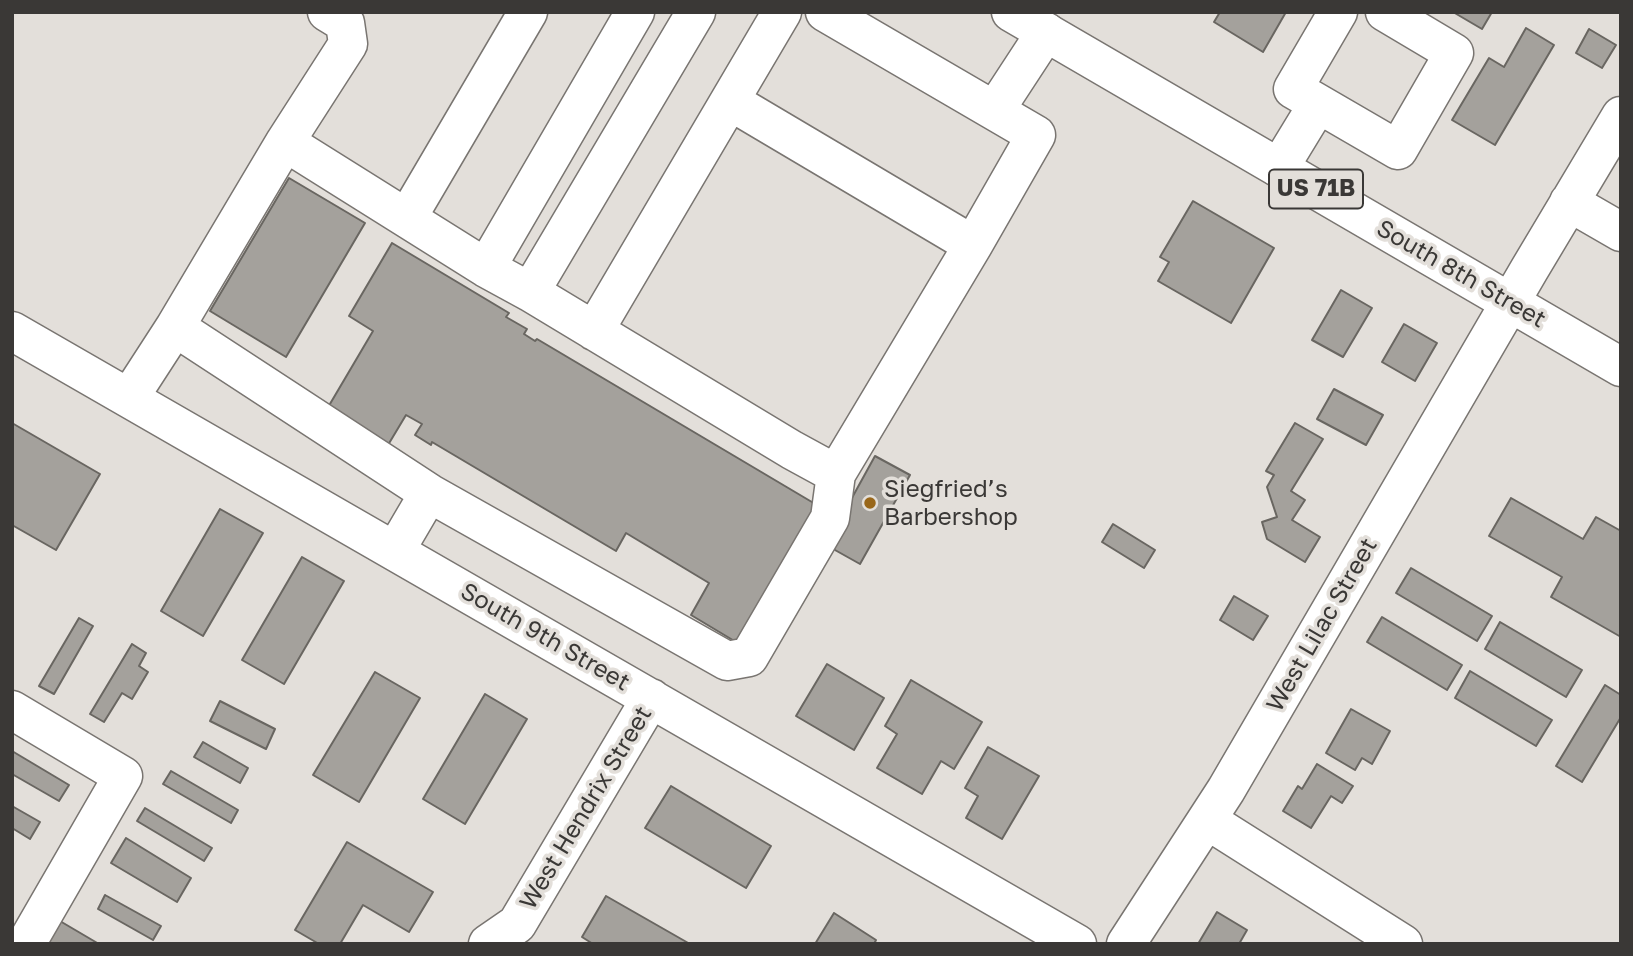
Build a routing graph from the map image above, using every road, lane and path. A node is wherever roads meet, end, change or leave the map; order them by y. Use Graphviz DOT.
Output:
graph roads {
  1 [pos="327,12"];
  2 [pos="528,12"];
  3 [pos="635,12"];
  4 [pos="696,12"];
  5 [pos="782,12"];
  6 [pos="825,12"];
  7 [pos="1012,12"];
  8 [pos="1338,12"];
  9 [pos="1385,12"];
  10 [pos="1046,33"];
  11 [pos="730,101"];
  12 [pos="1318,104"];
  13 [pos="995,110"];
  14 [pos="1621,116"];
  15 [pos="285,142"];
  16 [pos="1279,168"];
  17 [pos="1569,202"];
  18 [pos="407,218"];
  19 [pos="1618,225"];
  20 [pos="973,245"];
  21 [pos="486,268"];
  22 [pos="530,292"];
  23 [pos="1510,302"];
  24 [pos="175,327"];
  25 [pos="12,331"];
  26 [pos="594,331"];
  27 [pos="1621,367"];
  28 [pos="129,398"];
  29 [pos="836,474"];
  30 [pos="429,493"];
  31 [pos="395,551"];
  32 [pos="651,698"];
  33 [pos="12,710"];
  34 [pos="1207,820"];
  35 [pos="26,944"];
  36 [pos="488,944"];
  37 [pos="1077,944"];
  38 [pos="1126,944"];
  39 [pos="1403,944"];
  1 -- 15 [label="street"];
  2 -- 18 [label="street"];
  3 -- 21 [label="street"];
  4 -- 22 [label="street"];
  5 -- 11 [label="street"];
  6 -- 13 [label="street"];
  7 -- 10 [label="street, South 8th Street / US 71B"];
  8 -- 12 [label="street"];
  9 -- 12 [label="street"];
  10 -- 13 [label="street"];
  10 -- 16 [label="street, South 8th Street / US 71B"];
  11 -- 20 [label="street"];
  11 -- 26 [label="street"];
  12 -- 16 [label="street"];
  13 -- 20 [label="street"];
  14 -- 17 [label="street, West Lilac Street"];
  15 -- 18 [label="street"];
  15 -- 24 [label="street"];
  16 -- 23 [label="street, South 8th Street / US 71B"];
  17 -- 19 [label="street"];
  17 -- 23 [label="street, West Lilac Street"];
  18 -- 21 [label="street"];
  20 -- 29 [label="street"];
  21 -- 22 [label="street"];
  22 -- 26 [label="street"];
  23 -- 27 [label="street, South 8th Street / US 71B"];
  23 -- 34 [label="street, West Lilac Street"];
  24 -- 28 [label="street"];
  24 -- 30 [label="street"];
  25 -- 28 [label="street, South 9th Street"];
  26 -- 29 [label="street"];
  28 -- 31 [label="street, South 9th Street"];
  29 -- 30 [label="street"];
  30 -- 31 [label="street"];
  31 -- 32 [label="street, South 9th Street"];
  32 -- 36 [label="street, West Hendrix Street"];
  32 -- 37 [label="street, South 9th Street"];
  33 -- 35 [label="street"];
  34 -- 38 [label="street, West Lilac Street"];
  34 -- 39 [label="street"];
}
